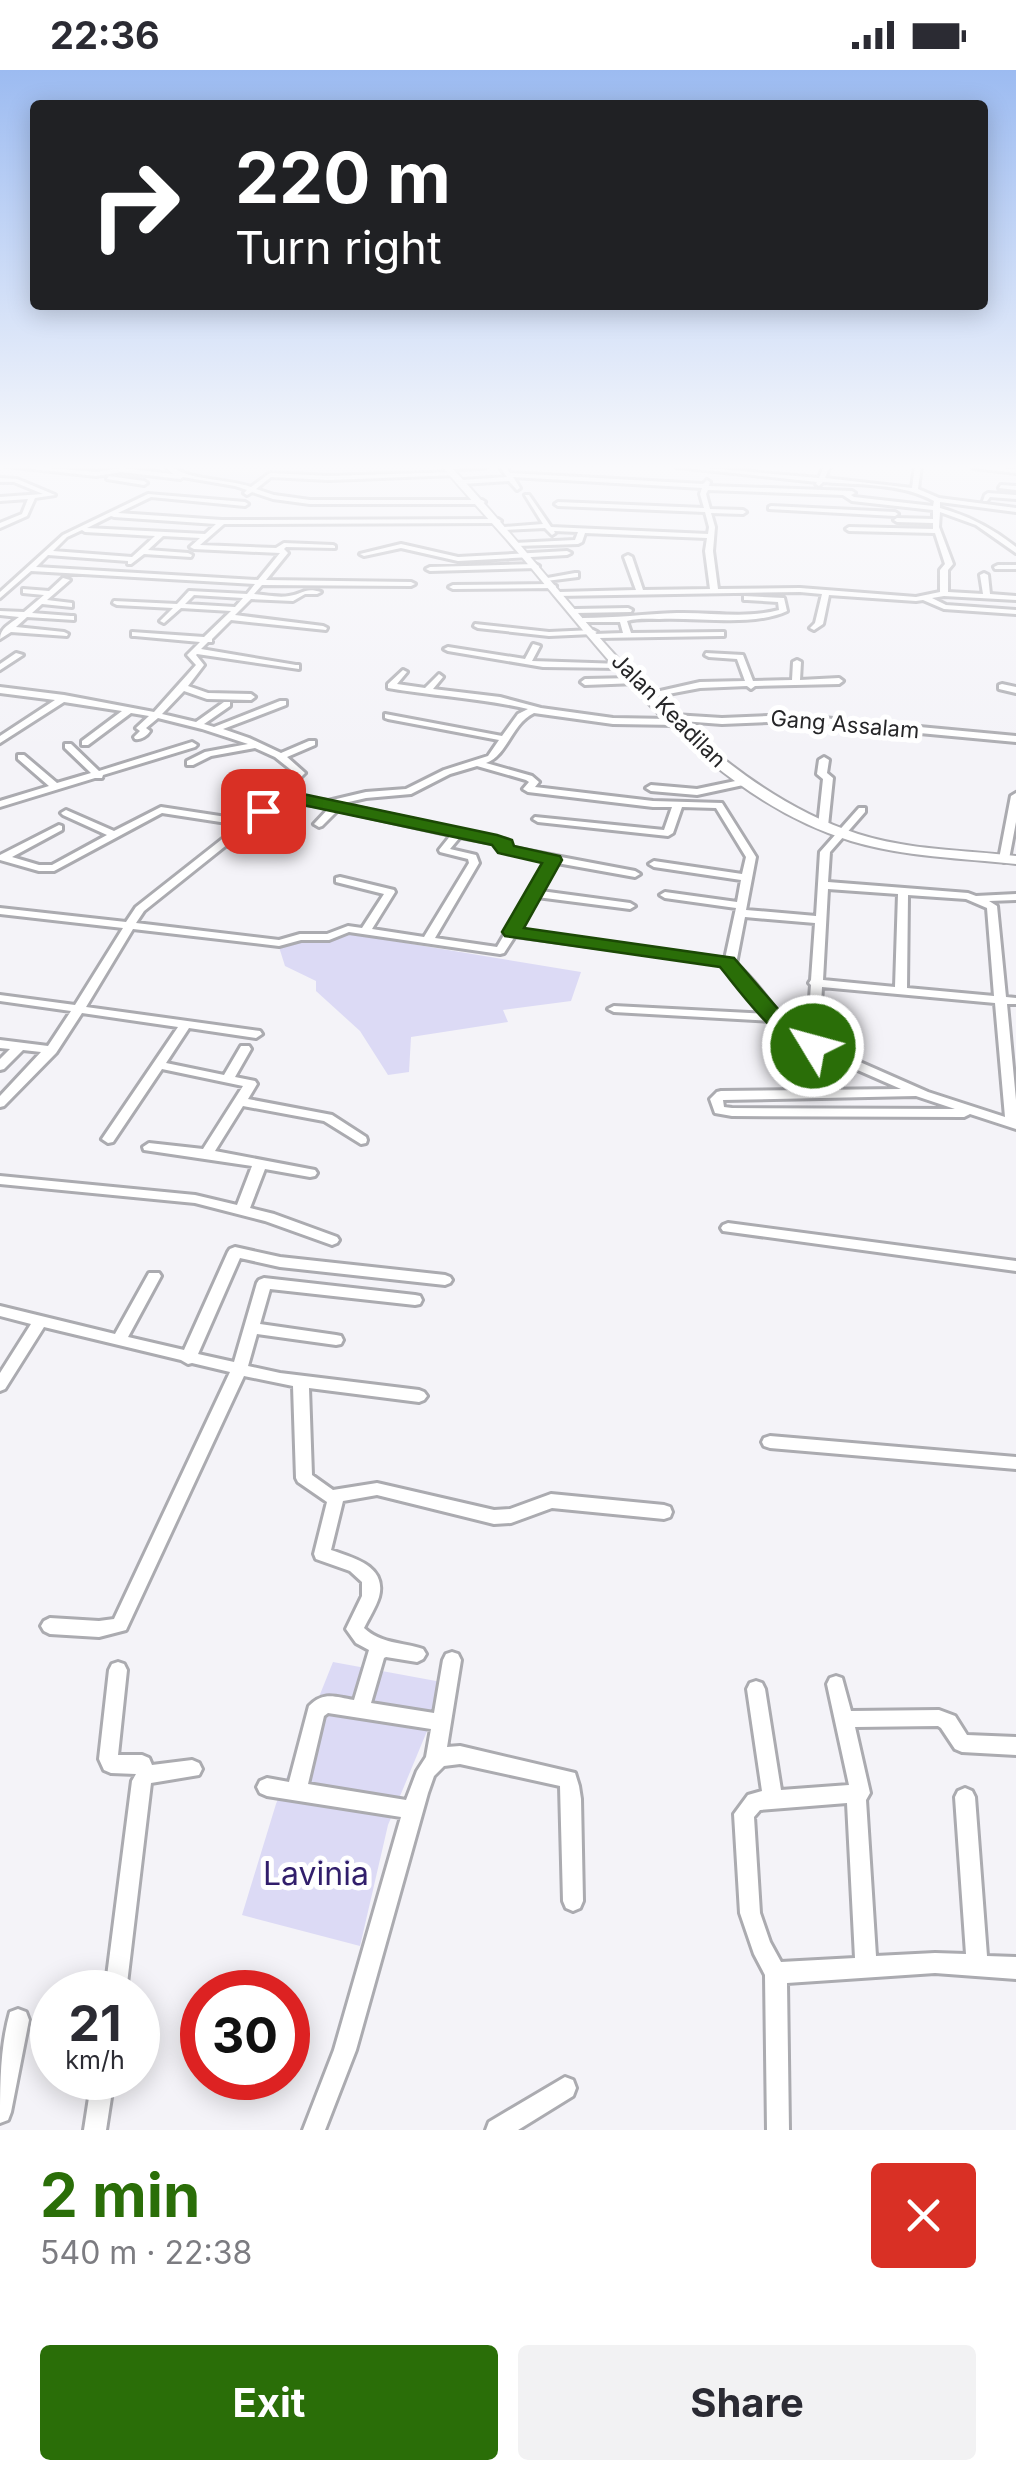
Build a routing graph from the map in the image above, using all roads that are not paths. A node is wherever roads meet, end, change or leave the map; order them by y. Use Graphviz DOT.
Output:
graph roads {
  1 [pos="38,562"];
  2 [pos="130,562"];
  3 [pos="277,562"];
  4 [pos="516,562"];
  5 [pos="531,562"];
  6 [pos="630,562"];
  7 [pos="710,562"];
  8 [pos="948,562"];
  9 [pos="998,566"];
  10 [pos="1016,567"];
  11 [pos="31,569"];
  12 [pos="430,569"];
  13 [pos="116,574"];
  14 [pos="984,574"];
  15 [pos="576,575"];
  16 [pos="66,580"];
  17 [pos="260,584"];
  18 [pos="411,584"];
  19 [pos="194,586"];
  20 [pos="550,586"];
  21 [pos="454,587"];
  22 [pos="26,591"];
  23 [pos="714,591"];
  24 [pos="322,592"];
  25 [pos="640,592"];
  26 [pos="826,592"];
  27 [pos="52,593"];
  28 [pos="944,594"];
  29 [pos="0,596"];
  30 [pos="988,597"];
  31 [pos="248,598"];
  32 [pos="744,598"];
  33 [pos="925,598"];
  34 [pos="1016,598"];
  35 [pos="224,601"];
  36 [pos="41,602"];
  37 [pos="116,603"];
  38 [pos="69,605"];
  39 [pos="177,606"];
  40 [pos="237,610"];
  41 [pos="1016,612"];
  42 [pos="0,613"];
  43 [pos="26,615"];
  44 [pos="580,616"];
  45 [pos="625,616"];
  46 [pos="229,617"];
  47 [pos="71,618"];
  48 [pos="164,620"];
  49 [pos="478,626"];
  50 [pos="5,628"];
  51 [pos="324,628"];
  52 [pos="814,628"];
  53 [pos="64,634"];
  54 [pos="135,634"];
  55 [pos="595,634"];
  56 [pos="721,634"];
  57 [pos="628,636"];
  58 [pos="0,637"];
  59 [pos="209,640"];
  60 [pos="504,642"];
  61 [pos="536,646"];
  62 [pos="448,649"];
  63 [pos="196,652"];
  64 [pos="708,654"];
  65 [pos="19,655"];
  66 [pos="496,659"];
  67 [pos="797,662"];
  68 [pos="527,663"];
  69 [pos="200,665"];
  70 [pos="618,666"];
  71 [pos="296,667"];
  72 [pos="0,668"];
  73 [pos="215,668"];
  74 [pos="403,672"];
  75 [pos="439,677"];
  76 [pos="634,680"];
  77 [pos="475,681"];
  78 [pos="796,681"];
  79 [pos="839,681"];
  80 [pos="585,682"];
  81 [pos="750,686"];
  82 [pos="1002,687"];
  83 [pos="184,688"];
  84 [pos="0,690"];
  85 [pos="1016,690"];
  86 [pos="426,692"];
  87 [pos="464,695"];
  88 [pos="251,696"];
  89 [pos="650,696"];
  90 [pos="64,698"];
  91 [pos="283,702"];
  92 [pos="228,704"];
  93 [pos="128,710"];
  94 [pos="539,710"];
  95 [pos="158,715"];
  96 [pos="388,716"];
  97 [pos="676,720"];
  98 [pos="198,725"];
  99 [pos="214,730"];
  100 [pos="138,738"];
  101 [pos="506,739"];
  102 [pos="1016,739"];
  103 [pos="0,740"];
  104 [pos="312,742"];
  105 [pos="85,743"];
  106 [pos="192,744"];
  107 [pos="255,745"];
  108 [pos="68,746"];
  109 [pos="280,757"];
  110 [pos="22,758"];
  111 [pos="824,760"];
  112 [pos="190,763"];
  113 [pos="480,764"];
  114 [pos="99,776"];
  115 [pos="745,782"];
  116 [pos="57,788"];
  117 [pos="651,788"];
  118 [pos="1016,796"];
  119 [pos="276,798"];
  120 [pos="0,804"];
  121 [pos="332,805"];
  122 [pos="678,805"];
  123 [pos="862,810"];
  124 [pos="66,813"];
  125 [pos="538,818"];
  126 [pos="248,823"];
  127 [pos="319,824"];
  128 [pos="824,826"];
  129 [pos="59,828"];
  130 [pos="841,833"];
  131 [pos="459,834"];
  132 [pos="114,835"];
  133 [pos="2,858"];
  134 [pos="553,860"];
  135 [pos="1010,860"];
  136 [pos="654,864"];
  137 [pos="635,874"];
  138 [pos="747,878"];
  139 [pos="340,880"];
  140 [pos="822,885"];
  141 [pos="904,891"];
  142 [pos="534,893"];
  143 [pos="665,896"];
  144 [pos="1016,896"];
  145 [pos="975,898"];
  146 [pos="630,906"];
  147 [pos="741,910"];
  148 [pos="0,911"];
  149 [pos="820,920"];
  150 [pos="129,924"];
  151 [pos="365,931"];
  152 [pos="512,932"];
  153 [pos="428,940"];
  154 [pos="998,949"];
  155 [pos="1016,950"];
  156 [pos="730,964"];
  157 [pos="815,983"];
  158 [pos="901,992"];
  159 [pos="0,998"];
  160 [pos="1001,999"];
  161 [pos="1016,1001"];
  162 [pos="82,1008"];
  163 [pos="614,1009"];
  164 [pos="775,1018"];
  165 [pos="813,1021"];
  166 [pos="186,1022"];
  167 [pos="788,1032"];
  168 [pos="256,1034"];
  169 [pos="0,1044"];
  170 [pos="813,1046"];
  171 [pos="19,1047"];
  172 [pos="1010,1048"];
  173 [pos="245,1049"];
  174 [pos="52,1050"];
  175 [pos="160,1065"];
  176 [pos="0,1066"];
  177 [pos="228,1078"];
  178 [pos="1012,1089"];
  179 [pos="920,1093"];
  180 [pos="242,1102"];
  181 [pos="0,1103"];
  182 [pos="977,1113"];
  183 [pos="1014,1124"];
  184 [pos="108,1139"];
  185 [pos="361,1140"];
  186 [pos="149,1146"];
  187 [pos="207,1154"];
  188 [pos="259,1166"];
  189 [pos="310,1172"];
  190 [pos="0,1180"];
  191 [pos="242,1210"];
  192 [pos="728,1228"];
  193 [pos="332,1240"];
  194 [pos="1016,1266"];
  195 [pos="154,1276"];
  196 [pos="445,1280"];
  197 [pos="415,1300"];
  198 [pos="0,1310"];
  199 [pos="41,1320"];
  200 [pos="251,1328"];
  201 [pos="336,1340"];
  202 [pos="118,1341"];
  203 [pos="188,1359"];
  204 [pos="240,1370"];
  205 [pos="301,1384"];
  206 [pos="0,1385"];
  207 [pos="419,1396"];
  208 [pos="770,1442"];
  209 [pos="1016,1463"];
  210 [pos="336,1498"];
  211 [pos="664,1512"];
  212 [pos="50,1626"];
  213 [pos="383,1648"];
  214 [pos="418,1654"];
  215 [pos="452,1660"];
  216 [pos="118,1670"];
  217 [pos="836,1684"];
  218 [pos="756,1689"];
  219 [pos="360,1710"];
  220 [pos="846,1719"];
  221 [pos="440,1722"];
  222 [pos="1016,1746"];
  223 [pos="435,1760"];
  224 [pos="192,1769"];
  225 [pos="146,1776"];
  226 [pos="268,1787"];
  227 [pos="296,1792"];
  228 [pos="856,1795"];
  229 [pos="965,1798"];
  230 [pos="773,1799"];
  231 [pos="413,1810"];
  232 [pos="573,1901"];
  233 [pos="977,1964"];
  234 [pos="866,1966"];
  235 [pos="1016,1968"];
  236 [pos="118,1970"];
  237 [pos="776,1973"];
  238 [pos="18,2020"];
  239 [pos="565,2088"];
  240 [pos="100,2100"];
  241 [pos="0,2112"];
  242 [pos="95,2130"];
  243 [pos="314,2130"];
  244 [pos="497,2130"];
  245 [pos="778,2130"];
  1 -- 11 [label="street"];
  2 -- 13 [label="street"];
  3 -- 17 [label="street"];
  4 -- 12 [label="street"];
  5 -- 20 [label="main road, Jalan Keadilan"];
  6 -- 25 [label="street"];
  7 -- 23 [label="street"];
  8 -- 28 [label="street"];
  9 -- 10 [label="street"];
  11 -- 13 [label="street"];
  11 -- 29 [label="street"];
  13 -- 17 [label="street"];
  14 -- 30 [label="street"];
  15 -- 20 [label="street"];
  16 -- 27 [label="street"];
  17 -- 18 [label="street"];
  17 -- 19 [label="street"];
  17 -- 31 [label="street"];
  20 -- 21 [label="street"];
  20 -- 25 [label="street"];
  20 -- 44 [label="main road, Jalan Keadilan"];
  22 -- 27 [label="street"];
  23 -- 25 [label="street"];
  23 -- 26 [label="street"];
  24 -- 31 [label="street"];
  26 -- 33 [label="street"];
  26 -- 52 [label="street"];
  27 -- 36 [label="street"];
  28 -- 30 [label="street"];
  28 -- 33 [label="street"];
  30 -- 34 [label="street"];
  31 -- 35 [label="street"];
  31 -- 39 [label="street"];
  31 -- 40 [label="street"];
  32 -- 45 [label="street"];
  33 -- 41 [label="street"];
  36 -- 38 [label="street"];
  36 -- 43 [label="street"];
  37 -- 39 [label="street"];
  39 -- 40 [label="street"];
  39 -- 48 [label="street"];
  40 -- 46 [label="street"];
  42 -- 43 [label="street"];
  43 -- 47 [label="street"];
  43 -- 50 [label="street"];
  44 -- 45 [label="street"];
  44 -- 55 [label="main road, Jalan Keadilan"];
  45 -- 57 [label="street"];
  46 -- 51 [label="street"];
  46 -- 59 [label="street"];
  49 -- 55 [label="street"];
  50 -- 53 [label="street"];
  50 -- 58 [label="street"];
  54 -- 59 [label="street"];
  55 -- 57 [label="street"];
  55 -- 70 [label="main road, Jalan Keadilan"];
  56 -- 57 [label="street"];
  59 -- 63 [label="street"];
  60 -- 66 [label="street"];
  61 -- 68 [label="street"];
  62 -- 66 [label="street"];
  63 -- 69 [label="street"];
  63 -- 71 [label="street"];
  64 -- 81 [label="street"];
  65 -- 72 [label="street"];
  66 -- 68 [label="street"];
  67 -- 78 [label="street"];
  68 -- 70 [label="street"];
  69 -- 73 [label="street"];
  69 -- 83 [label="street"];
  70 -- 76 [label="main road, Jalan Keadilan"];
  74 -- 86 [label="street"];
  75 -- 86 [label="street"];
  76 -- 80 [label="street"];
  76 -- 89 [label="main road, Jalan Keadilan"];
  77 -- 87 [label="street"];
  78 -- 79 [label="street"];
  78 -- 81 [label="street"];
  81 -- 89 [label="street"];
  82 -- 85 [label="street"];
  83 -- 88 [label="street"];
  83 -- 95 [label="street"];
  84 -- 90 [label="street"];
  86 -- 87 [label="street, Gang Assalam"];
  87 -- 94 [label="street, Gang Assalam"];
  89 -- 97 [label="main road, Jalan Keadilan"];
  90 -- 93 [label="street"];
  90 -- 103 [label="street"];
  91 -- 99 [label="street"];
  92 -- 98 [label="street"];
  93 -- 95 [label="street"];
  93 -- 105 [label="street"];
  94 -- 97 [label="street, Gang Assalam"];
  94 -- 101 [label="street"];
  95 -- 98 [label="street"];
  95 -- 100 [label="street"];
  96 -- 101 [label="street"];
  97 -- 102 [label="street, Gang Assalam"];
  97 -- 115 [label="main road, Jalan Keadilan"];
  98 -- 99 [label="street"];
  99 -- 107 [label="street"];
  101 -- 113 [label="street"];
  104 -- 109 [label="street"];
  106 -- 114 [label="street"];
  107 -- 109 [label="street"];
  107 -- 112 [label="street"];
  108 -- 114 [label="street"];
  109 -- 119 [label="street"];
  110 -- 116 [label="street"];
  111 -- 128 [label="street"];
  113 -- 121 [label="street"];
  113 -- 122 [label="street"];
  114 -- 116 [label="street"];
  115 -- 117 [label="street"];
  115 -- 128 [label="main road, Jalan Keadilan"];
  116 -- 120 [label="street"];
  118 -- 135 [label="street"];
  119 -- 121 [label="street"];
  119 -- 126 [label="street"];
  121 -- 127 [label="street"];
  121 -- 131 [label="street"];
  122 -- 125 [label="street"];
  122 -- 138 [label="street"];
  123 -- 130 [label="street"];
  124 -- 132 [label="street"];
  126 -- 132 [label="street"];
  126 -- 150 [label="street"];
  128 -- 130 [label="main road, Jalan Keadilan"];
  129 -- 133 [label="street"];
  130 -- 135 [label="main road, Jalan Keadilan"];
  130 -- 140 [label="street"];
  131 -- 134 [label="street"];
  131 -- 153 [label="street"];
  132 -- 133 [label="street"];
  134 -- 137 [label="street"];
  134 -- 142 [label="street"];
  136 -- 138 [label="street"];
  138 -- 147 [label="street"];
  139 -- 151 [label="street"];
  140 -- 141 [label="street"];
  140 -- 149 [label="street"];
  141 -- 145 [label="street"];
  141 -- 158 [label="street"];
  142 -- 146 [label="street"];
  142 -- 152 [label="street"];
  143 -- 147 [label="street"];
  144 -- 145 [label="street"];
  145 -- 154 [label="street"];
  147 -- 149 [label="street"];
  147 -- 156 [label="street"];
  148 -- 150 [label="street"];
  149 -- 157 [label="street"];
  150 -- 151 [label="street"];
  150 -- 162 [label="street"];
  151 -- 153 [label="street"];
  152 -- 153 [label="street"];
  152 -- 156 [label="street"];
  154 -- 155 [label="street"];
  154 -- 160 [label="street"];
  156 -- 164 [label="street"];
  157 -- 158 [label="street"];
  157 -- 165 [label="street"];
  158 -- 160 [label="street"];
  159 -- 162 [label="street"];
  160 -- 161 [label="street"];
  160 -- 172 [label="street"];
  162 -- 166 [label="street"];
  162 -- 174 [label="street"];
  163 -- 164 [label="street"];
  164 -- 167 [label="street"];
  165 -- 167 [label="street"];
  165 -- 170 [label="street"];
  166 -- 168 [label="street"];
  166 -- 175 [label="street"];
  167 -- 170 [label="street"];
  169 -- 171 [label="street"];
  170 -- 179 [label="street"];
  171 -- 174 [label="street"];
  171 -- 176 [label="street"];
  172 -- 178 [label="street"];
  173 -- 177 [label="street"];
  174 -- 181 [label="street"];
  175 -- 177 [label="street"];
  175 -- 184 [label="street"];
  177 -- 180 [label="street"];
  178 -- 183 [label="street"];
  179 -- 182 [label="street"];
  179 -- 182 [label="street"];
  180 -- 185 [label="street"];
  180 -- 187 [label="street"];
  182 -- 183 [label="street"];
  186 -- 187 [label="street"];
  187 -- 188 [label="street"];
  188 -- 189 [label="street"];
  188 -- 191 [label="street"];
  190 -- 191 [label="street"];
  191 -- 193 [label="street"];
  192 -- 194 [label="street"];
  195 -- 202 [label="street"];
  196 -- 203 [label="street"];
  197 -- 200 [label="street"];
  198 -- 199 [label="street"];
  199 -- 202 [label="street"];
  199 -- 206 [label="street"];
  200 -- 201 [label="street"];
  200 -- 204 [label="street"];
  202 -- 203 [label="street"];
  203 -- 204 [label="street"];
  204 -- 205 [label="street"];
  204 -- 212 [label="street"];
  205 -- 207 [label="street"];
  205 -- 210 [label="street"];
  208 -- 209 [label="street"];
  210 -- 211 [label="street"];
  210 -- 213 [label="street"];
  213 -- 214 [label="street"];
  213 -- 219 [label="street"];
  215 -- 221 [label="street"];
  216 -- 225 [label="street"];
  217 -- 220 [label="street"];
  218 -- 230 [label="street"];
  219 -- 221 [label="street"];
  219 -- 227 [label="street"];
  220 -- 222 [label="street"];
  220 -- 228 [label="street"];
  221 -- 223 [label="street"];
  223 -- 231 [label="street"];
  223 -- 232 [label="street"];
  224 -- 225 [label="street"];
  225 -- 236 [label="street"];
  226 -- 227 [label="street"];
  227 -- 231 [label="street"];
  228 -- 230 [label="street"];
  228 -- 234 [label="street"];
  229 -- 233 [label="street"];
  230 -- 237 [label="street"];
  231 -- 243 [label="street"];
  233 -- 234 [label="street"];
  233 -- 235 [label="street"];
  234 -- 237 [label="street"];
  237 -- 245 [label="street"];
  238 -- 241 [label="street"];
  239 -- 244 [label="street"];
  240 -- 242 [label="street"];
}
